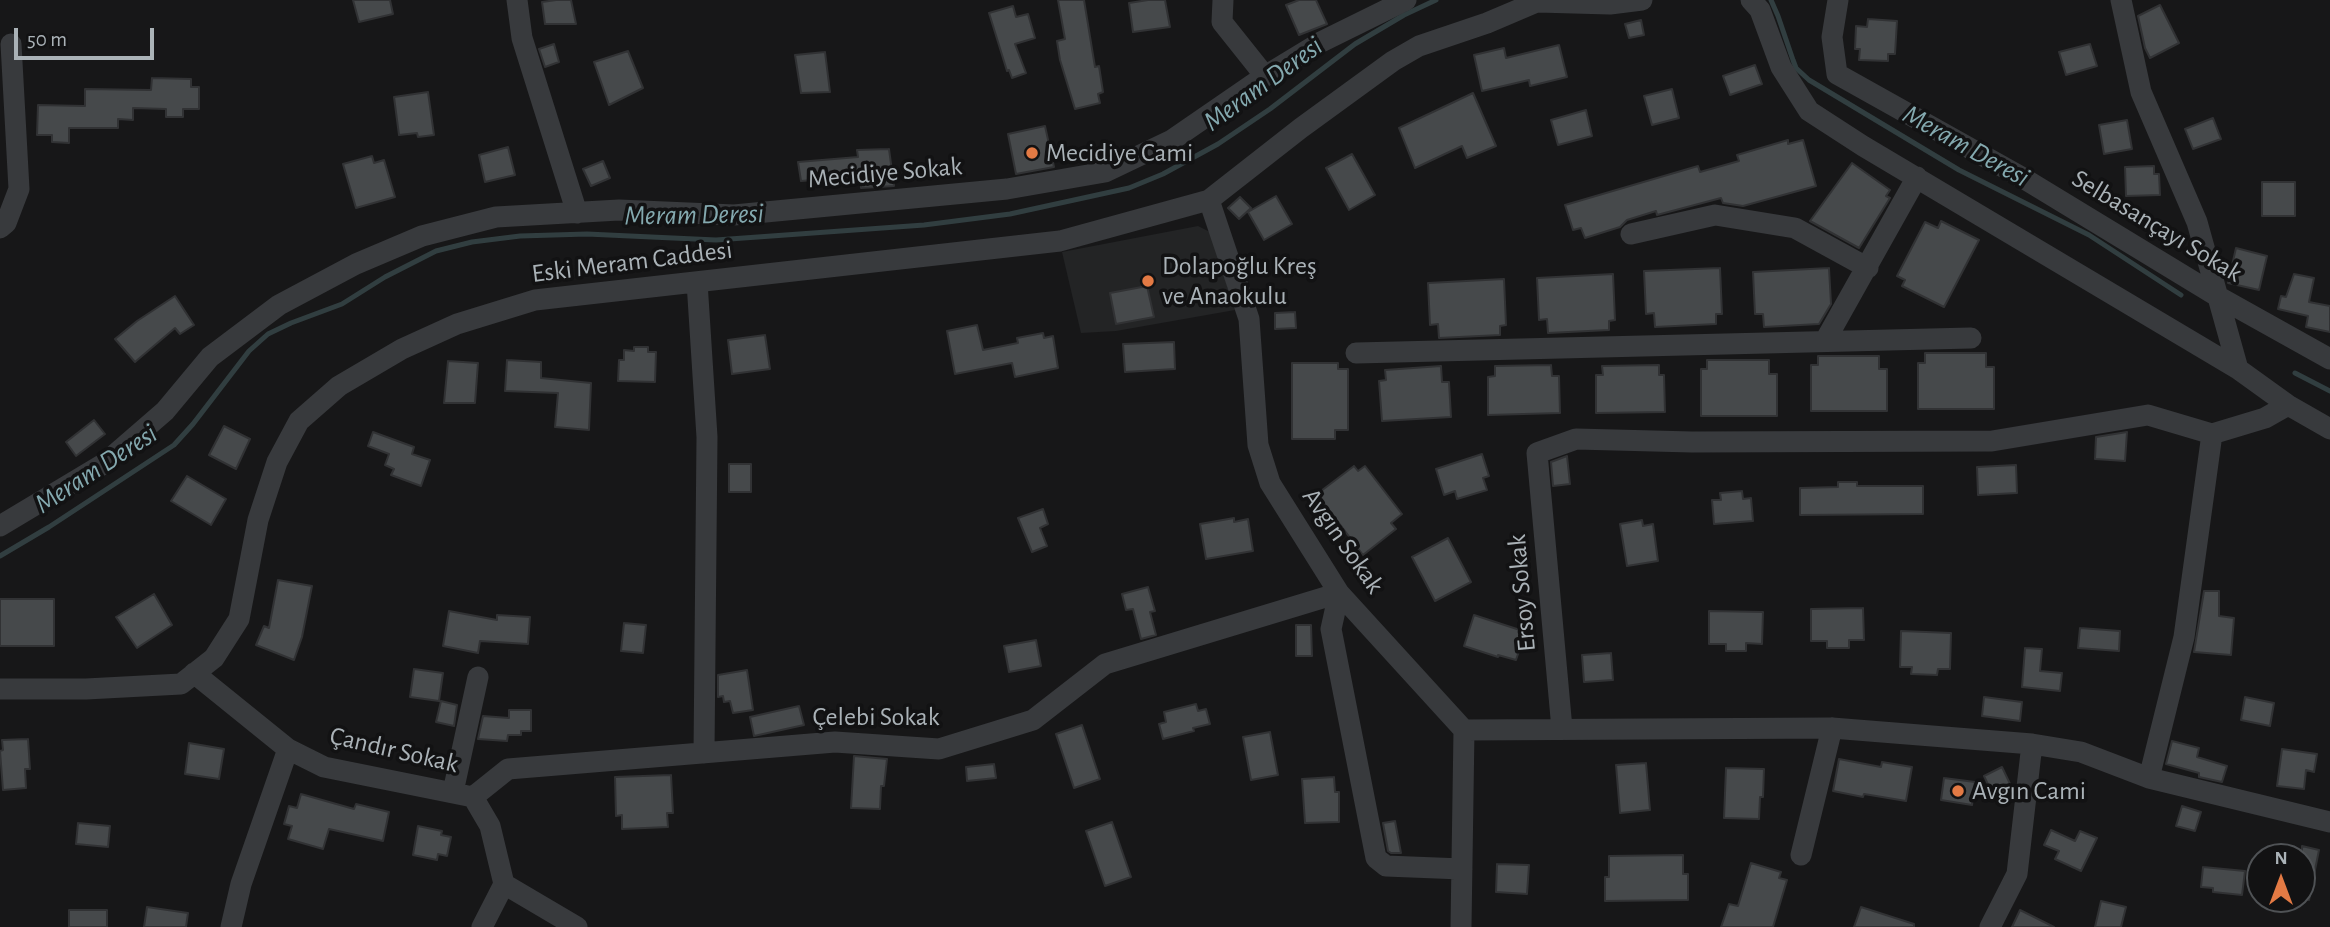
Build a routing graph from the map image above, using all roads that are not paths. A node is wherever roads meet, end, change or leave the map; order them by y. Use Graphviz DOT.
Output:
graph roads {
  1 [pos="517,0"];
  2 [pos="1223,0"];
  3 [pos="1406,0"];
  4 [pos="1642,0"];
  5 [pos="1751,0"];
  6 [pos="1838,0"];
  7 [pos="2121,0"];
  8 [pos="1539,1"];
  9 [pos="11,44"];
  10 [pos="1265,76"];
  11 [pos="1917,177"];
  12 [pos="1209,200"];
  13 [pos="577,213"];
  14 [pos="0,228"];
  15 [pos="1632,234"];
  16 [pos="1868,268"];
  17 [pos="697,282"];
  18 [pos="2217,296"];
  19 [pos="1971,338"];
  20 [pos="1825,341"];
  21 [pos="1356,352"];
  22 [pos="2330,359"];
  23 [pos="2238,369"];
  24 [pos="2288,405"];
  25 [pos="2330,429"];
  26 [pos="2212,434"];
  27 [pos="0,526"];
  28 [pos="1339,593"];
  29 [pos="194,673"];
  30 [pos="478,677"];
  31 [pos="0,689"];
  32 [pos="1832,728"];
  33 [pos="1562,729"];
  34 [pos="1464,730"];
  35 [pos="2032,744"];
  36 [pos="288,750"];
  37 [pos="704,753"];
  38 [pos="2149,778"];
  39 [pos="463,794"];
  40 [pos="2330,822"];
  41 [pos="1801,855"];
  42 [pos="1462,869"];
  43 [pos="504,884"];
  44 [pos="231,927"];
  45 [pos="482,927"];
  46 [pos="577,927"];
  47 [pos="1461,927"];
  48 [pos="1990,927"];
  1 -- 13 [label="street"];
  2 -- 10 [label="street"];
  3 -- 10 [label="street, Mecidiye Sokak"];
  4 -- 8 [label="street"];
  5 -- 11 [label="street"];
  6 -- 18 [label="street, Selbasançayı Sokak"];
  7 -- 18 [label="street"];
  8 -- 12 [label="street, Eski Meram Caddesi"];
  9 -- 14 [label="street"];
  10 -- 13 [label="street, Mecidiye Sokak"];
  11 -- 16 [label="street"];
  11 -- 23 [label="street"];
  12 -- 17 [label="street, Eski Meram Caddesi"];
  12 -- 28 [label="street, Avgın Sokak"];
  13 -- 27 [label="street, Mecidiye Sokak"];
  15 -- 16 [label="street"];
  16 -- 20 [label="street"];
  17 -- 29 [label="street, Eski Meram Caddesi"];
  17 -- 37 [label="street"];
  18 -- 22 [label="street, Selbasançayı Sokak"];
  18 -- 23 [label="street"];
  19 -- 20 [label="street"];
  20 -- 21 [label="street"];
  23 -- 24 [label="street"];
  24 -- 25 [label="street"];
  24 -- 26 [label="street"];
  26 -- 33 [label="street, Ersoy Sokak"];
  26 -- 38 [label="street"];
  28 -- 34 [label="street, Avgın Sokak"];
  28 -- 37 [label="street, Çelebi Sokak"];
  28 -- 42 [label="street"];
  29 -- 31 [label="street, Eski Meram Caddesi"];
  29 -- 36 [label="street, Çandır Sokak"];
  30 -- 39 [label="street"];
  32 -- 33 [label="street"];
  32 -- 35 [label="street"];
  32 -- 41 [label="street"];
  33 -- 34 [label="street"];
  34 -- 42 [label="street"];
  35 -- 38 [label="street"];
  35 -- 48 [label="street"];
  36 -- 39 [label="street, Çandır Sokak"];
  36 -- 44 [label="street"];
  37 -- 39 [label="street, Çelebi Sokak"];
  38 -- 40 [label="street"];
  39 -- 43 [label="street, Çandır Sokak"];
  42 -- 47 [label="street"];
  43 -- 45 [label="street"];
  43 -- 46 [label="street"];
}
